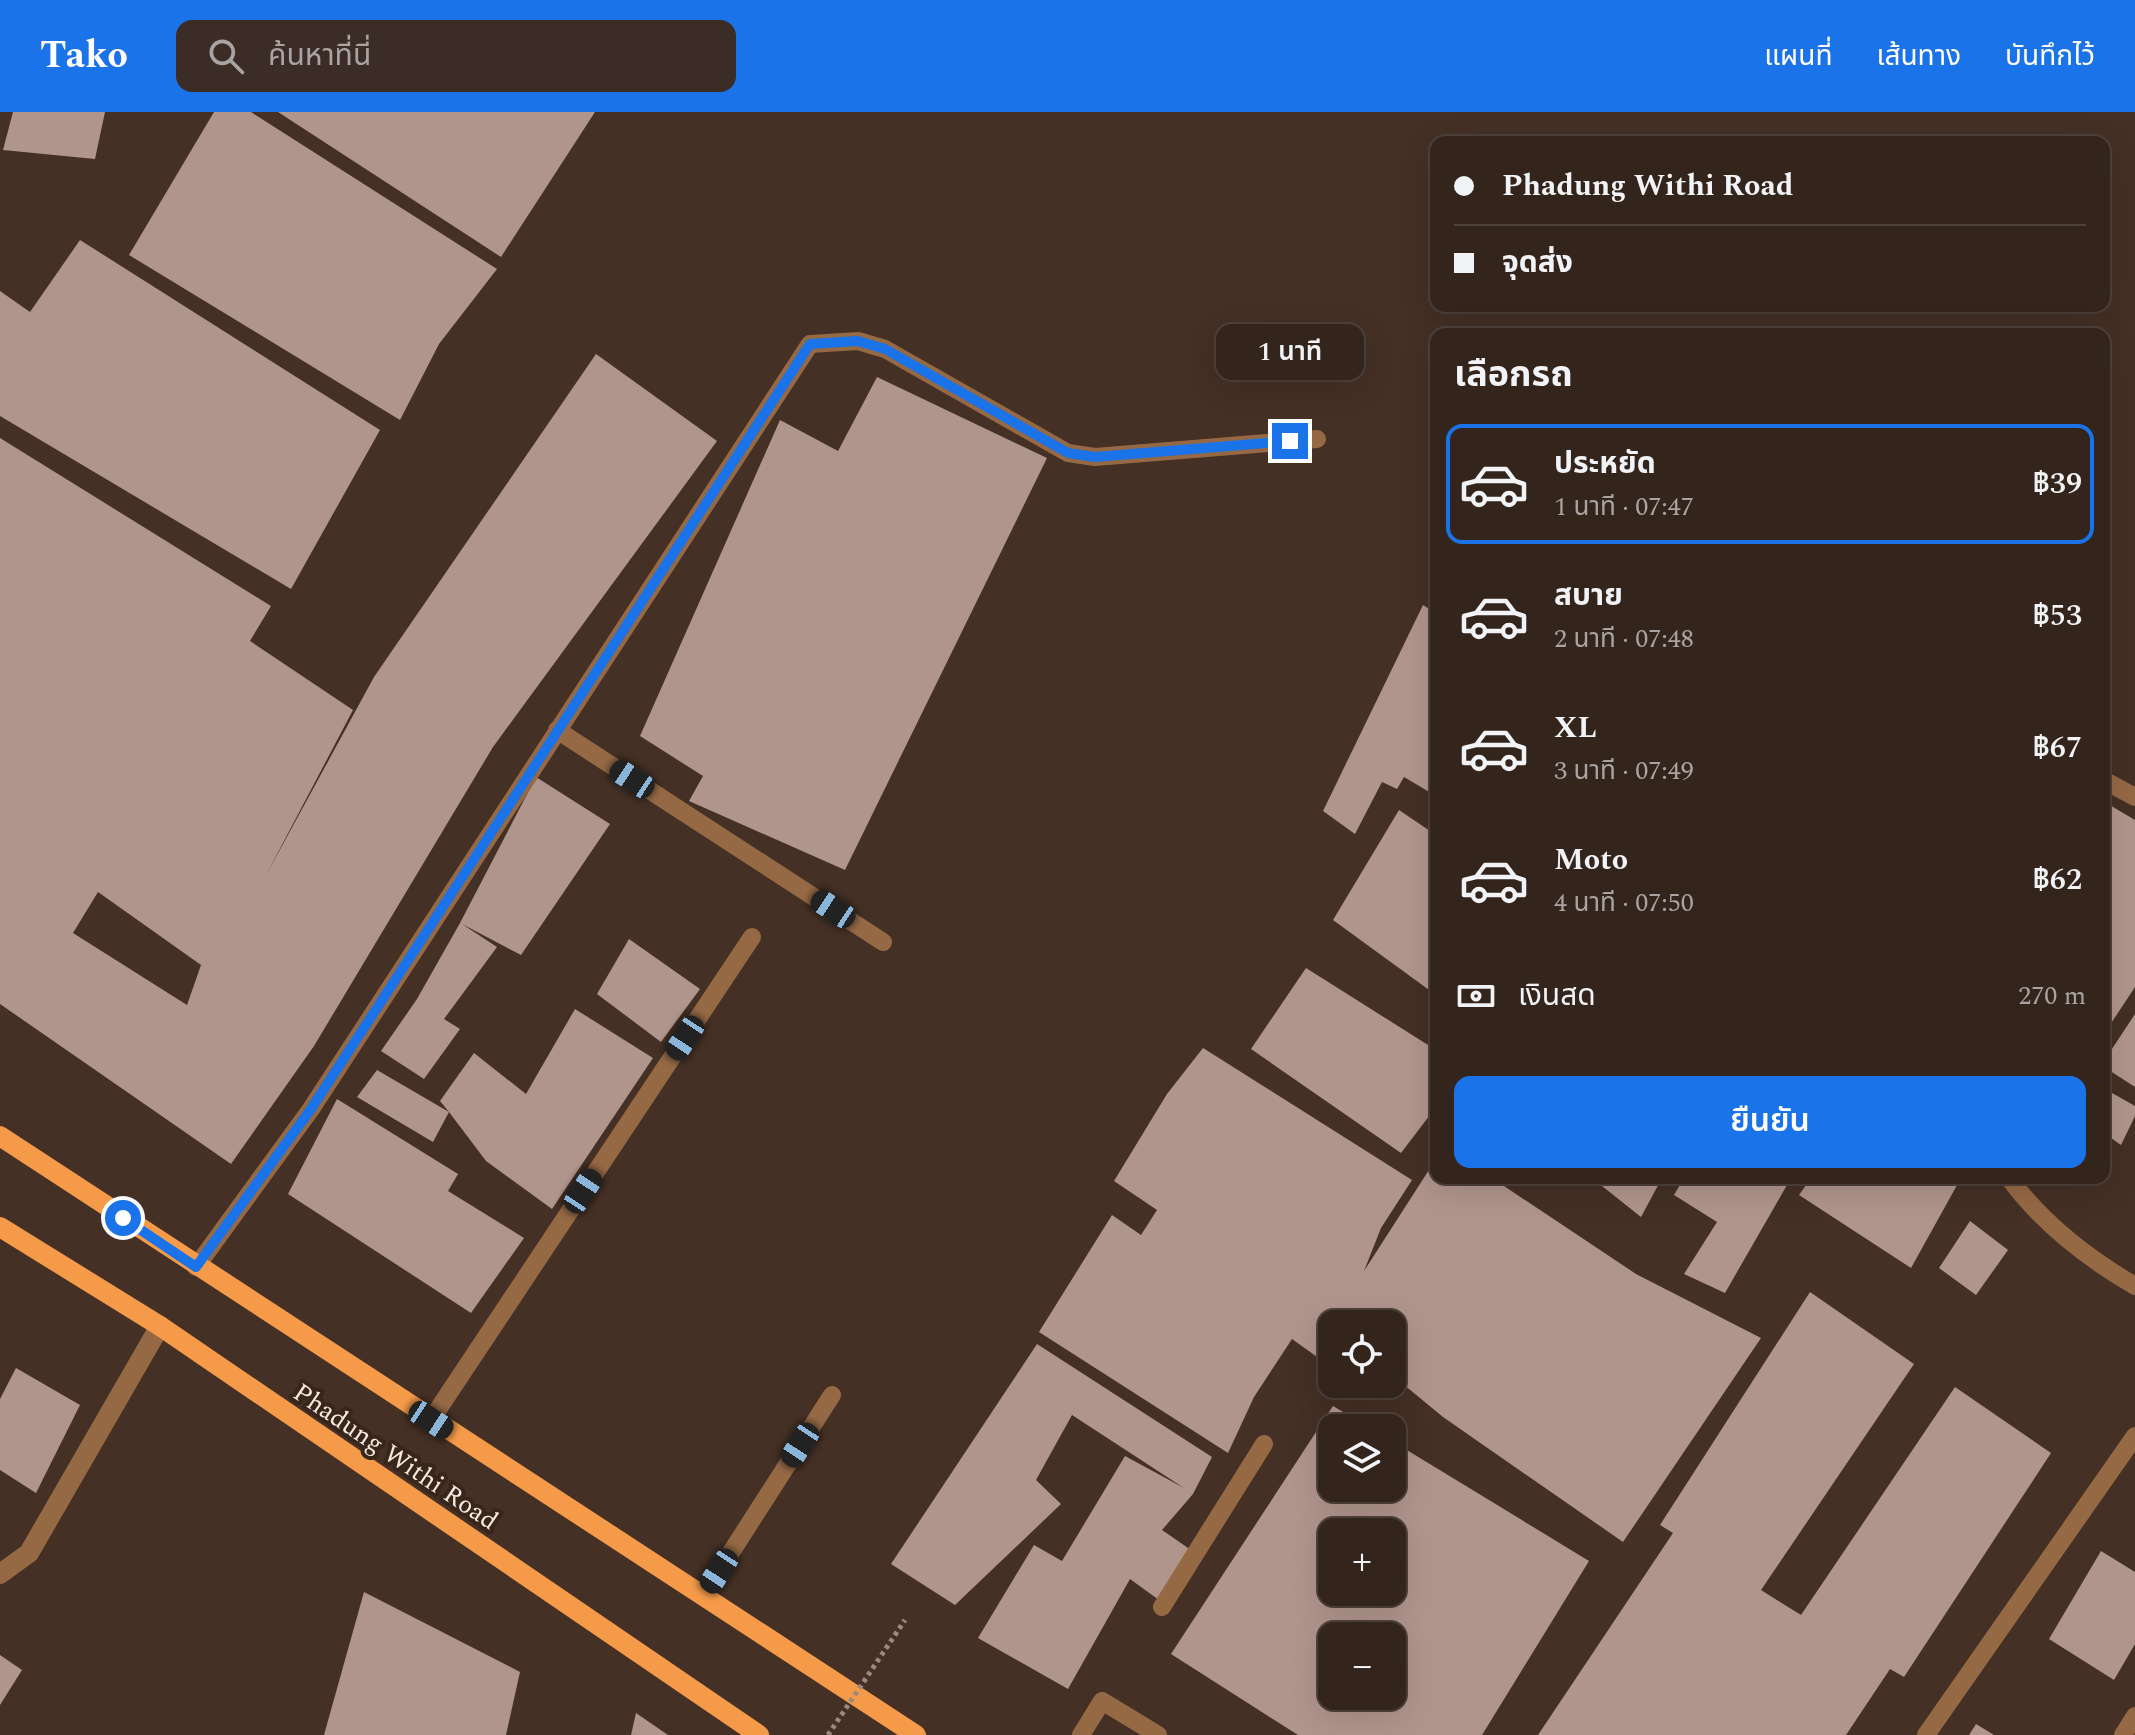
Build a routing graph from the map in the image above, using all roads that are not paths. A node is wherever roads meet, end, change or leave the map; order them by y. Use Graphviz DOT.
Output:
graph roads {
  1 [pos="1317,439"];
  2 [pos="557,730"];
  3 [pos="2110,784"];
  4 [pos="2135,797"];
  5 [pos="752,937"];
  6 [pos="883,942"];
  7 [pos="0,1136"];
  8 [pos="2013,1184"];
  9 [pos="0,1227"];
  10 [pos="196,1267"];
  11 [pos="2135,1286"];
  12 [pos="160,1326"];
  13 [pos="832,1395"];
  14 [pos="431,1420"];
  15 [pos="2135,1436"];
  16 [pos="1264,1444"];
  17 [pos="0,1574"];
  18 [pos="703,1596"];
  19 [pos="1162,1607"];
  20 [pos="2135,1716"];
  21 [pos="759,1735"];
  22 [pos="916,1735"];
  23 [pos="1081,1735"];
  24 [pos="1158,1735"];
  25 [pos="1926,1735"];
  26 [pos="2123,1735"];
  1 -- 2 [label="lane"];
  2 -- 6 [label="lane"];
  2 -- 10 [label="lane"];
  3 -- 4 [label="lane"];
  5 -- 14 [label="lane"];
  7 -- 10 [label="main road, Phadung Withi Road"];
  8 -- 11 [label="lane"];
  9 -- 12 [label="main road, Phadung Withi Road"];
  10 -- 14 [label="main road, Phadung Withi Road"];
  12 -- 17 [label="street"];
  12 -- 21 [label="main road, Phadung Withi Road"];
  13 -- 18 [label="lane"];
  14 -- 18 [label="main road, Phadung Withi Road"];
  15 -- 25 [label="lane"];
  16 -- 19 [label="lane"];
  18 -- 22 [label="main road, Phadung Withi Road"];
  20 -- 26 [label="lane"];
  23 -- 24 [label="lane"];
}
